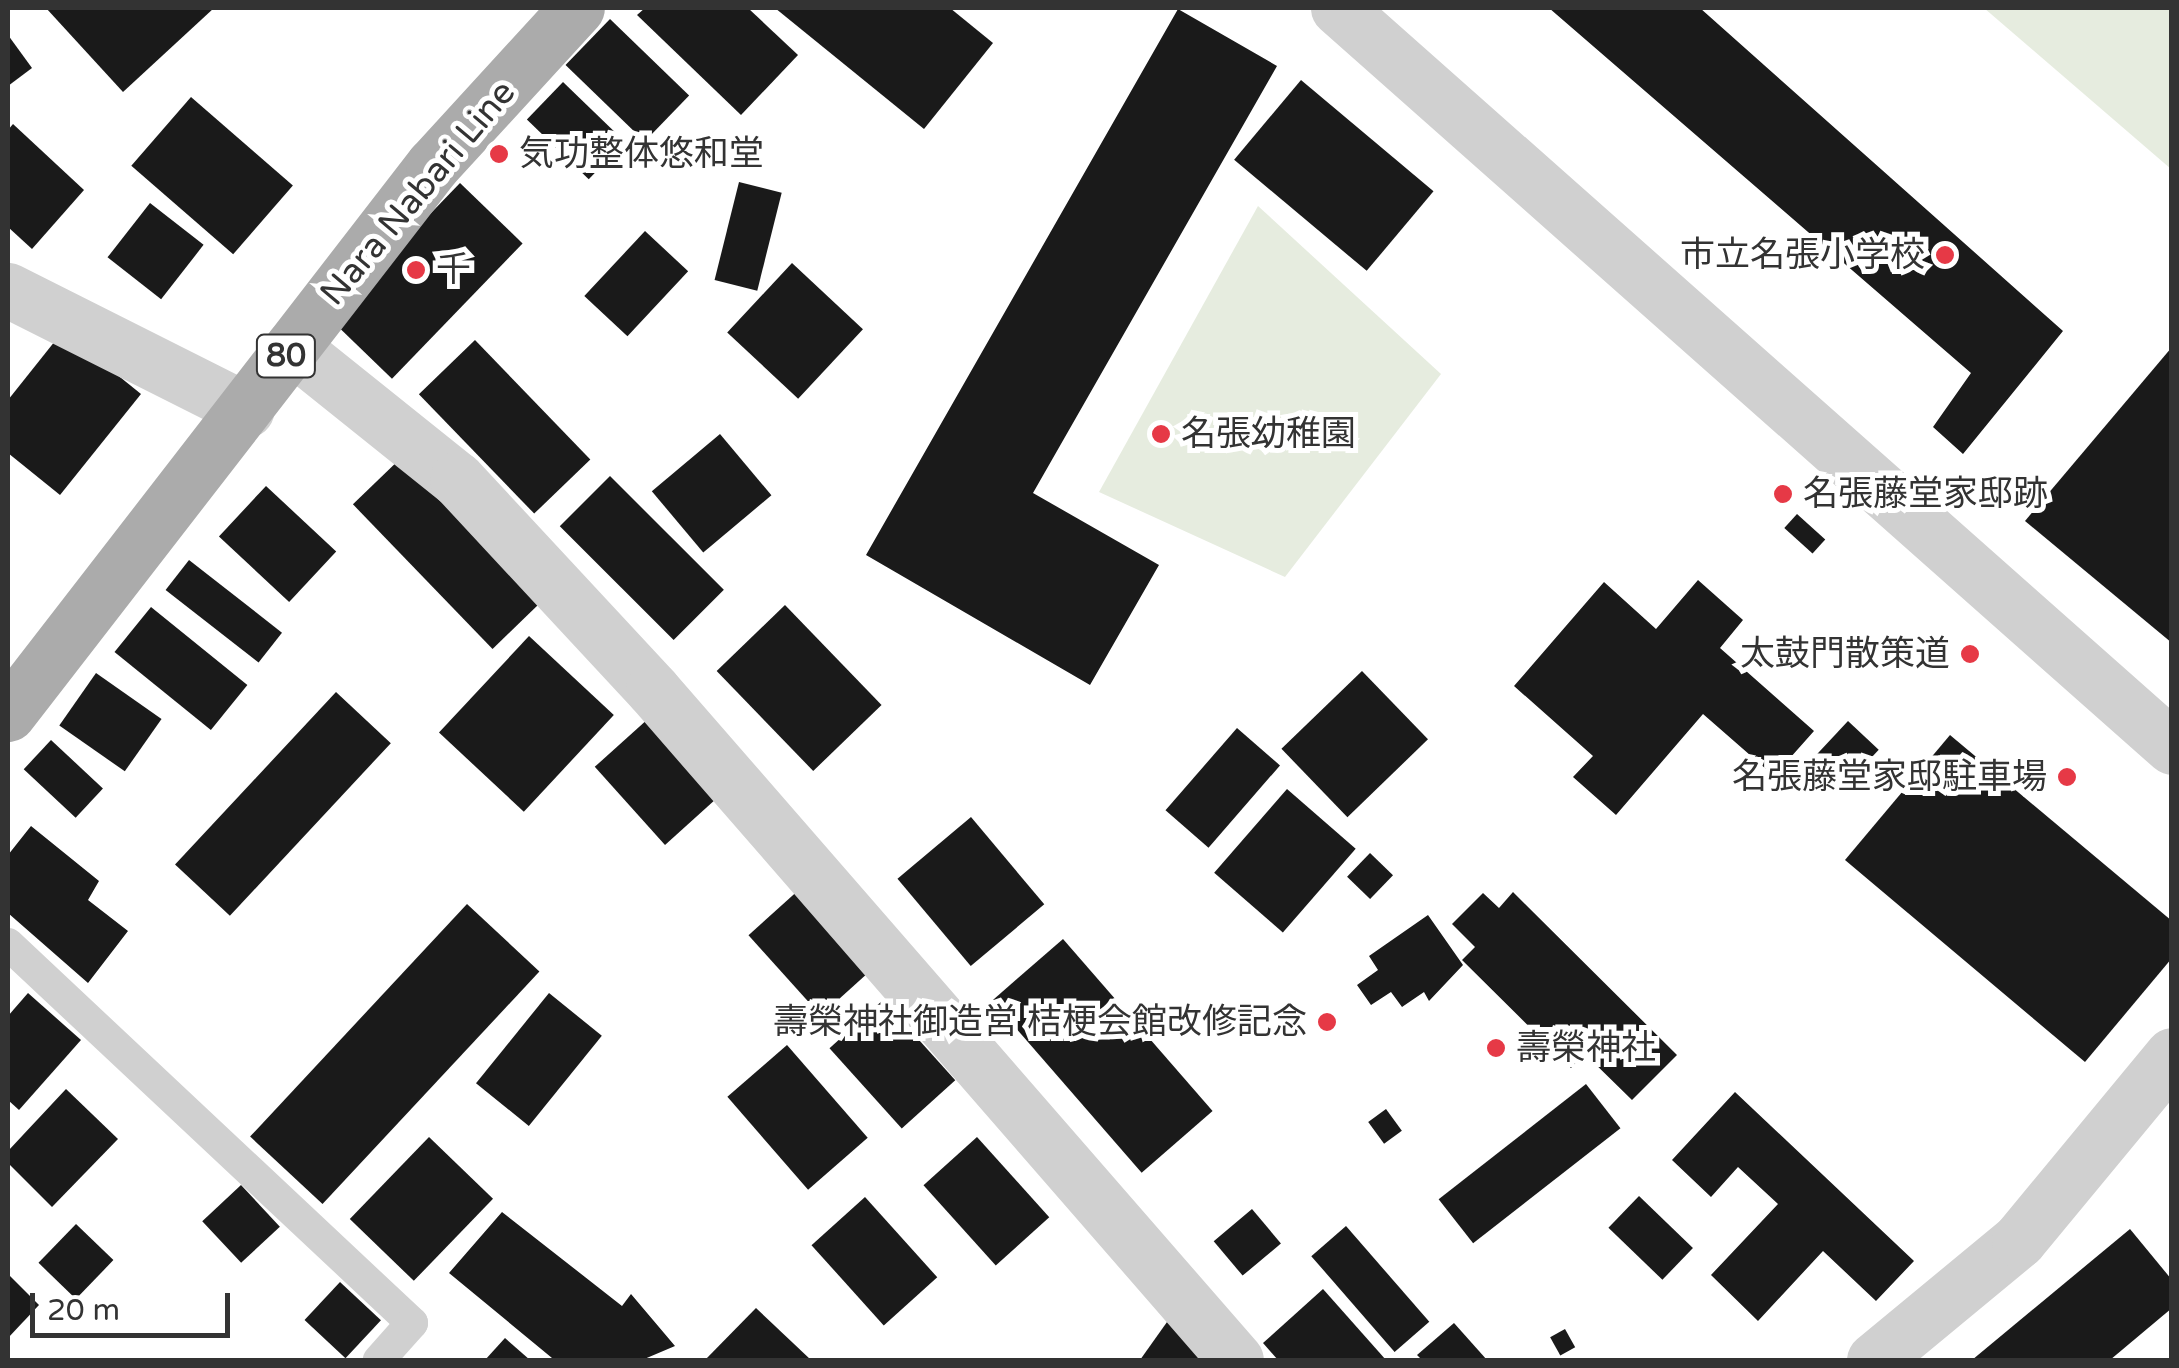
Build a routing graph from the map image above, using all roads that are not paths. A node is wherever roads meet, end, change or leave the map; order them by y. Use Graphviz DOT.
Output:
graph roads {
  1 [pos="577,8"];
  2 [pos="1338,8"];
  3 [pos="8,290"];
  4 [pos="292,347"];
  5 [pos="247,410"];
  6 [pos="8,714"];
  7 [pos="2172,747"];
  8 [pos="8,944"];
  9 [pos="2172,1055"];
  10 [pos="378,1360"];
  11 [pos="1236,1360"];
  12 [pos="1874,1360"];
  1 -- 4 [label="main road, Nara Nabari Line / 80"];
  2 -- 7 [label="street"];
  3 -- 5 [label="street"];
  4 -- 5 [label="main road, Nara Nabari Line / 80"];
  4 -- 11 [label="street"];
  5 -- 6 [label="main road, Nara Nabari Line / 80"];
  8 -- 10 [label="lane"];
  9 -- 12 [label="street"];
}
